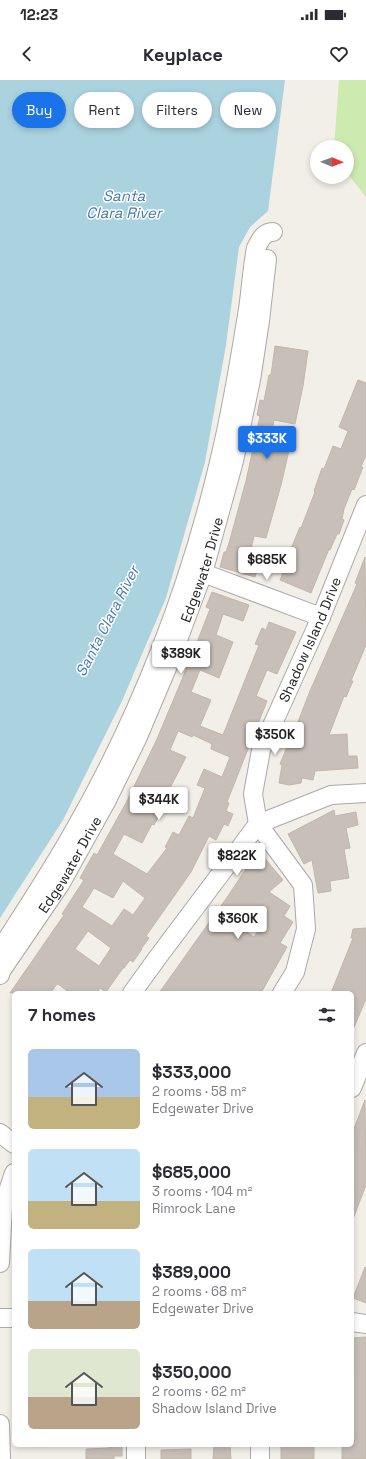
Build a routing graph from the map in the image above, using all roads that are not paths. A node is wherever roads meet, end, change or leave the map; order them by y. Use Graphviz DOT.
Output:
graph roads {
  1 [pos="273,232"];
  2 [pos="267,259"];
  3 [pos="366,505"];
  4 [pos="195,572"];
  5 [pos="320,617"];
  6 [pos="366,793"];
  7 [pos="258,824"];
  8 [pos="0,950"];
  9 [pos="0,975"];
  10 [pos="133,991"];
  11 [pos="283,991"];
  12 [pos="366,1053"];
  13 [pos="354,1083"];
  14 [pos="0,1133"];
  15 [pos="12,1142"];
  16 [pos="12,1180"];
  17 [pos="0,1263"];
  18 [pos="0,1318"];
  19 [pos="12,1318"];
  20 [pos="354,1322"];
  21 [pos="366,1324"];
  22 [pos="0,1424"];
  23 [pos="136,1447"];
  24 [pos="260,1447"];
  25 [pos="1,1459"];
  26 [pos="136,1459"];
  27 [pos="260,1459"];
  1 -- 4 [label="street"];
  2 -- 4 [label="street, Edgewater Drive"];
  3 -- 5 [label="street, Shadow Island Drive"];
  4 -- 5 [label="street"];
  4 -- 8 [label="street"];
  4 -- 9 [label="street, Edgewater Drive"];
  5 -- 7 [label="street, Shadow Island Drive"];
  6 -- 7 [label="street"];
  7 -- 10 [label="street"];
  7 -- 11 [label="street, Shadow Island Drive"];
  12 -- 13 [label="street"];
  14 -- 15 [label="street"];
  16 -- 17 [label="street"];
  18 -- 19 [label="street"];
  20 -- 21 [label="street"];
  22 -- 25 [label="street"];
  23 -- 26 [label="street"];
  24 -- 27 [label="street"];
}
